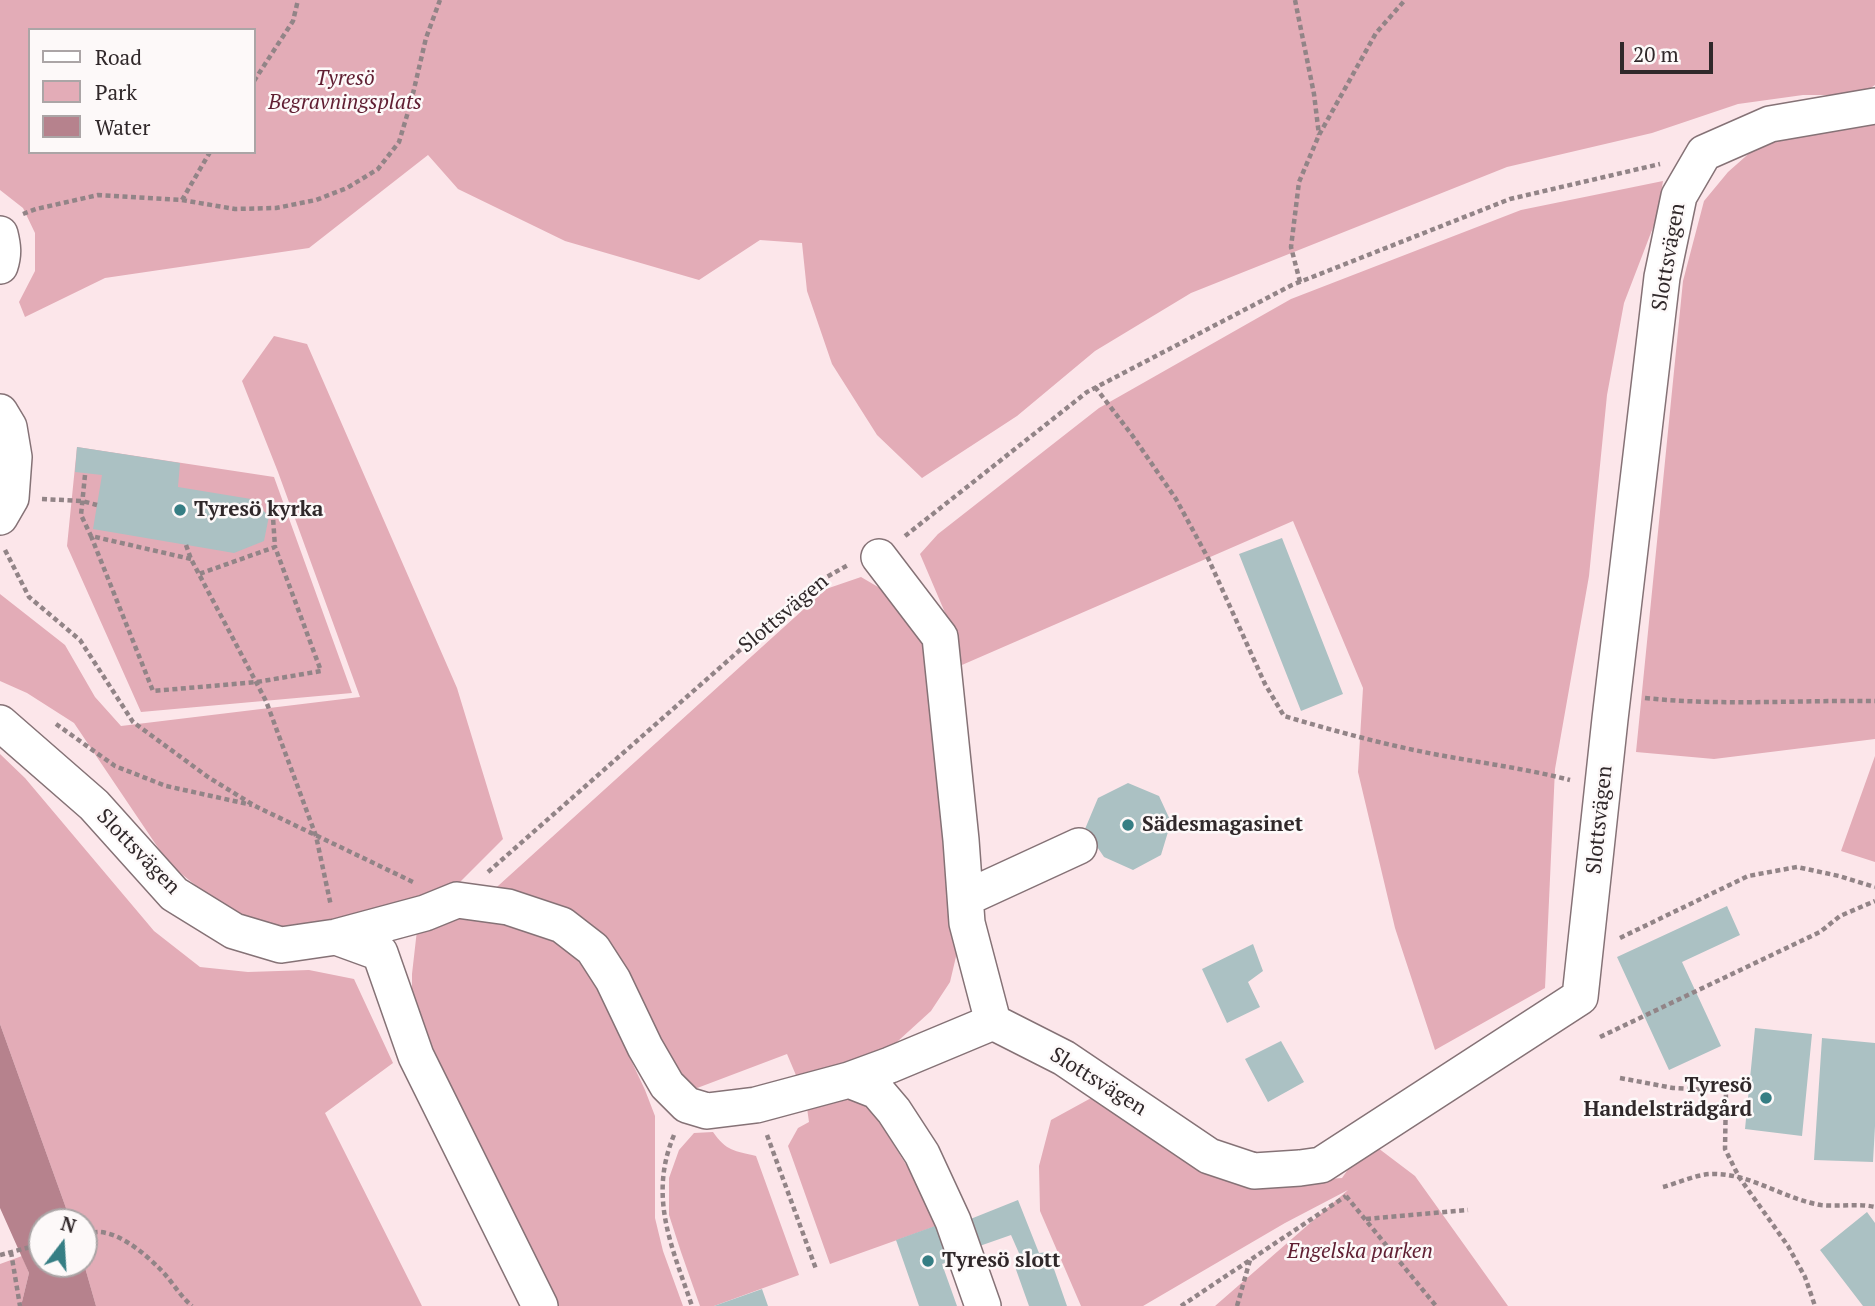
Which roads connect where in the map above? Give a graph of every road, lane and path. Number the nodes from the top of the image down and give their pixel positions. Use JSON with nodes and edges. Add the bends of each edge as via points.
{"nodes":[{"id":1,"x":298,"y":0,"type":"edge"},
{"id":2,"x":440,"y":0,"type":"edge"},
{"id":3,"x":1295,"y":0,"type":"edge"},
{"id":4,"x":1405,"y":0,"type":"edge"},
{"id":5,"x":256,"y":77,"type":"edge"},
{"id":6,"x":1875,"y":106,"type":"edge"},
{"id":7,"x":1319,"y":135,"type":"junction"},
{"id":8,"x":1704,"y":153,"type":"junction"},
{"id":9,"x":209,"y":154,"type":"edge"},
{"id":10,"x":182,"y":200,"type":"junction"},
{"id":11,"x":6,"y":226,"type":"edge"},
{"id":12,"x":0,"y":266,"type":"edge"},
{"id":13,"x":1300,"y":282,"type":"junction"},
{"id":14,"x":1095,"y":387,"type":"junction"},
{"id":15,"x":0,"y":412,"type":"edge"},
{"id":16,"x":85,"y":475,"type":"dead end"},
{"id":17,"x":71,"y":501,"type":"dead end"},
{"id":18,"x":82,"y":501,"type":"junction"},
{"id":19,"x":272,"y":503,"type":"dead end"},
{"id":20,"x":97,"y":505,"type":"dead end"},
{"id":21,"x":0,"y":517,"type":"edge"},
{"id":22,"x":91,"y":536,"type":"junction"},
{"id":23,"x":0,"y":539,"type":"edge"},
{"id":24,"x":186,"y":545,"type":"dead end"},
{"id":25,"x":275,"y":547,"type":"junction"},
{"id":26,"x":879,"y":557,"type":"junction"},
{"id":27,"x":191,"y":559,"type":"junction"},
{"id":28,"x":199,"y":574,"type":"junction"},
{"id":29,"x":257,"y":682,"type":"junction"},
{"id":30,"x":1614,"y":692,"type":"junction"},
{"id":31,"x":1875,"y":701,"type":"edge"},
{"id":32,"x":49,"y":720,"type":"dead end"},
{"id":33,"x":0,"y":723,"type":"edge"},
{"id":34,"x":1603,"y":788,"type":"junction"},
{"id":35,"x":255,"y":806,"type":"junction"},
{"id":36,"x":316,"y":836,"type":"junction"},
{"id":37,"x":1079,"y":846,"type":"dead end"},
{"id":38,"x":1875,"y":887,"type":"edge"},
{"id":39,"x":966,"y":898,"type":"junction"},
{"id":40,"x":457,"y":900,"type":"junction"},
{"id":41,"x":1875,"y":901,"type":"edge"},
{"id":42,"x":336,"y":937,"type":"junction"},
{"id":43,"x":1585,"y":956,"type":"junction"},
{"id":44,"x":993,"y":1022,"type":"junction"},
{"id":45,"x":1600,"y":1037,"type":"dead end"},
{"id":46,"x":1620,"y":1078,"type":"dead end"},
{"id":47,"x":849,"y":1080,"type":"junction"},
{"id":48,"x":687,"y":1105,"type":"junction"},
{"id":49,"x":756,"y":1105,"type":"junction"},
{"id":50,"x":1321,"y":1165,"type":"junction"},
{"id":51,"x":1739,"y":1177,"type":"junction"},
{"id":52,"x":1663,"y":1187,"type":"dead end"},
{"id":53,"x":1346,"y":1196,"type":"junction"},
{"id":54,"x":1875,"y":1207,"type":"edge"},
{"id":55,"x":1468,"y":1210,"type":"dead end"},
{"id":56,"x":1366,"y":1219,"type":"junction"},
{"id":57,"x":98,"y":1232,"type":"edge"},
{"id":58,"x":28,"y":1248,"type":"edge"},
{"id":59,"x":11,"y":1252,"type":"junction"},
{"id":60,"x":0,"y":1255,"type":"edge"},
{"id":61,"x":1250,"y":1260,"type":"junction"},
{"id":62,"x":816,"y":1269,"type":"dead end"},
{"id":63,"x":20,"y":1306,"type":"edge"},
{"id":64,"x":192,"y":1306,"type":"edge"},
{"id":65,"x":540,"y":1306,"type":"edge"},
{"id":66,"x":692,"y":1306,"type":"edge"},
{"id":67,"x":983,"y":1306,"type":"edge"},
{"id":68,"x":1181,"y":1306,"type":"edge"},
{"id":69,"x":1237,"y":1306,"type":"edge"},
{"id":70,"x":1436,"y":1306,"type":"edge"},
{"id":71,"x":1815,"y":1306,"type":"edge"}],
"edges":[{"from":1,"to":5,"type":"path","via":[[293,21]]},
{"from":2,"to":10,"type":"path","via":[[399,142],[378,169],[316,200],[276,208],[235,209]]},
{"from":3,"to":7,"type":"path"},
{"from":4,"to":7,"type":"path","via":[[1376,33]]},
{"from":6,"to":8,"type":"street","via":[[1770,124]]},
{"from":7,"to":13,"type":"path","via":[[1299,182],[1291,247]]},
{"from":8,"to":13,"type":"path","via":[[1510,199]]},
{"from":8,"to":30,"type":"street","name":"Slottsvägen","via":[[1679,196],[1662,277]]},
{"from":9,"to":10,"type":"path"},
{"from":10,"to":11,"type":"path","via":[[98,195],[36,209]]},
{"from":11,"to":12,"type":"street"},
{"from":13,"to":14,"type":"path"},
{"from":14,"to":26,"type":"path"},
{"from":14,"to":34,"type":"path","via":[[1176,499],[1284,716],[1347,735]]},
{"from":15,"to":21,"type":"street","via":[[9,427],[14,457],[11,498]]},
{"from":16,"to":18,"type":"path"},
{"from":17,"to":18,"type":"path"},
{"from":18,"to":20,"type":"path"},
{"from":18,"to":22,"type":"path","via":[[81,515]]},
{"from":19,"to":25,"type":"path"},
{"from":22,"to":27,"type":"path"},
{"from":22,"to":29,"type":"path","via":[[153,691]]},
{"from":23,"to":35,"type":"path","via":[[29,597],[80,640],[133,722]]},
{"from":24,"to":27,"type":"path"},
{"from":25,"to":28,"type":"path"},
{"from":25,"to":29,"type":"path","via":[[321,671]]},
{"from":26,"to":39,"type":"street","via":[[940,637]]},
{"from":26,"to":40,"type":"path","name":"Slottsvägen","via":[[852,562],[816,583]]},
{"from":27,"to":28,"type":"path"},
{"from":28,"to":29,"type":"path"},
{"from":29,"to":36,"type":"path"},
{"from":30,"to":31,"type":"path","via":[[1665,700]]},
{"from":30,"to":34,"type":"street","name":"Slottsvägen"},
{"from":32,"to":35,"type":"path","via":[[115,766],[166,786]]},
{"from":33,"to":42,"type":"street","name":"Slottsvägen","via":[[94,806],[174,894],[234,931],[281,945]]},
{"from":34,"to":43,"type":"street","name":"Slottsvägen"},
{"from":35,"to":36,"type":"path"},
{"from":36,"to":40,"type":"path"},
{"from":36,"to":42,"type":"path"},
{"from":37,"to":39,"type":"street"},
{"from":38,"to":43,"type":"path","via":[[1797,867],[1748,876]]},
{"from":39,"to":44,"type":"street","via":[[967,923]]},
{"from":40,"to":42,"type":"street","name":"Slottsvägen"},
{"from":40,"to":48,"type":"street","name":"Slottsvägen","via":[[508,906],[562,925],[593,949],[667,1085]]},
{"from":41,"to":45,"type":"path"},
{"from":42,"to":65,"type":"street","via":[[380,953],[416,1056]]},
{"from":43,"to":50,"type":"street","name":"Slottsvägen","via":[[1580,997]]},
{"from":44,"to":47,"type":"street"},
{"from":44,"to":50,"type":"street","name":"Slottsvägen","via":[[1064,1058],[1209,1156],[1254,1171]]},
{"from":46,"to":51,"type":"path","via":[[1726,1091],[1726,1149]]},
{"from":47,"to":49,"type":"street"},
{"from":47,"to":67,"type":"street","via":[[877,1091],[922,1154],[953,1221]]},
{"from":48,"to":49,"type":"street","via":[[707,1111]]},
{"from":48,"to":66,"type":"path","via":[[667,1152],[661,1191],[665,1224]]},
{"from":49,"to":62,"type":"path"},
{"from":50,"to":53,"type":"path"},
{"from":51,"to":52,"type":"path","via":[[1710,1174]]},
{"from":51,"to":54,"type":"path","via":[[1821,1205]]},
{"from":51,"to":71,"type":"path","via":[[1788,1246]]},
{"from":53,"to":56,"type":"path"},
{"from":53,"to":61,"type":"path"},
{"from":55,"to":56,"type":"path"},
{"from":56,"to":70,"type":"path"},
{"from":57,"to":64,"type":"path","via":[[130,1245],[161,1270]]},
{"from":58,"to":59,"type":"path"},
{"from":59,"to":60,"type":"path"},
{"from":59,"to":63,"type":"path"},
{"from":61,"to":68,"type":"path"},
{"from":61,"to":69,"type":"path"}]}
